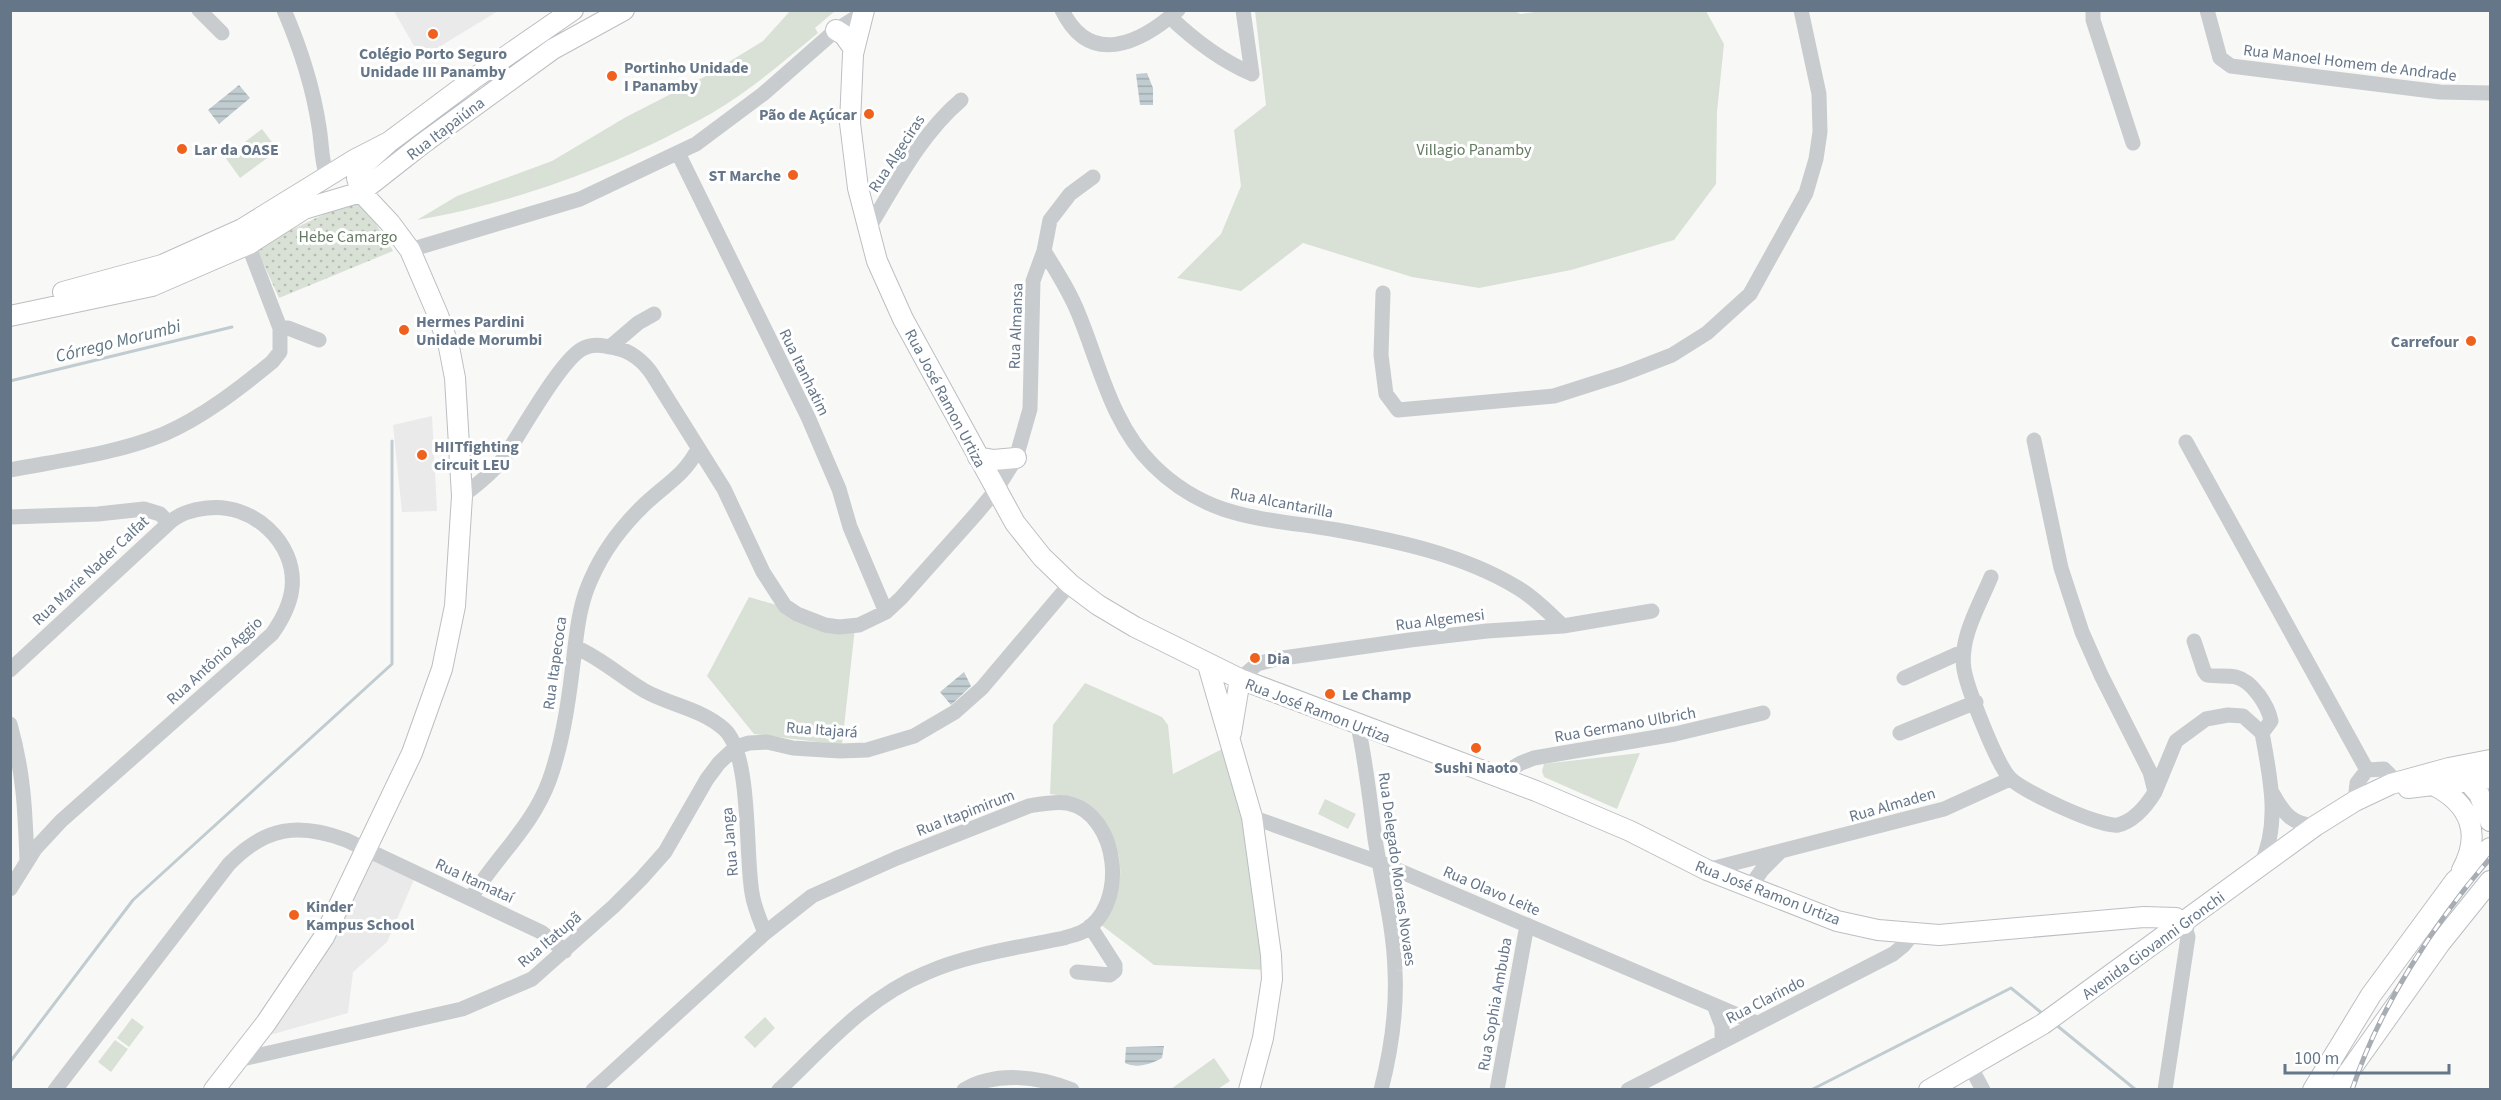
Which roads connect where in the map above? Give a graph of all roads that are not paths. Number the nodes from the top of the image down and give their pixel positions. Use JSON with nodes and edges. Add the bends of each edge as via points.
{"nodes":[{"id":1,"x":199,"y":10,"type":"edge"},
{"id":2,"x":284,"y":10,"type":"edge"},
{"id":3,"x":573,"y":10,"type":"edge"},
{"id":4,"x":624,"y":10,"type":"edge"},
{"id":5,"x":1062,"y":10,"type":"edge"},
{"id":6,"x":1243,"y":10,"type":"edge"},
{"id":7,"x":1801,"y":10,"type":"edge"},
{"id":8,"x":2092,"y":10,"type":"edge"},
{"id":9,"x":2207,"y":10,"type":"edge"},
{"id":10,"x":863,"y":12,"type":"edge"},
{"id":11,"x":1174,"y":14,"type":"edge"},
{"id":12,"x":836,"y":30,"type":"junction"},
{"id":13,"x":222,"y":33,"type":"dead end"},
{"id":14,"x":854,"y":49,"type":"junction"},
{"id":15,"x":496,"y":63,"type":"junction"},
{"id":16,"x":493,"y":91,"type":"junction"},
{"id":17,"x":2490,"y":93,"type":"edge"},
{"id":18,"x":961,"y":100,"type":"dead end"},
{"id":19,"x":389,"y":142,"type":"junction"},
{"id":20,"x":2133,"y":143,"type":"dead end"},
{"id":21,"x":678,"y":153,"type":"junction"},
{"id":22,"x":333,"y":174,"type":"junction"},
{"id":23,"x":1092,"y":177,"type":"dead end"},
{"id":24,"x":381,"y":178,"type":"junction"},
{"id":25,"x":361,"y":192,"type":"junction"},
{"id":26,"x":390,"y":223,"type":"junction"},
{"id":27,"x":867,"y":231,"type":"junction"},
{"id":28,"x":245,"y":236,"type":"junction"},
{"id":29,"x":410,"y":250,"type":"junction"},
{"id":30,"x":1044,"y":251,"type":"junction"},
{"id":31,"x":1383,"y":293,"type":"dead end"},
{"id":32,"x":10,"y":303,"type":"edge"},
{"id":33,"x":654,"y":314,"type":"dead end"},
{"id":34,"x":10,"y":316,"type":"edge"},
{"id":35,"x":280,"y":328,"type":"junction"},
{"id":36,"x":319,"y":340,"type":"dead end"},
{"id":37,"x":610,"y":347,"type":"junction"},
{"id":38,"x":2034,"y":440,"type":"dead end"},
{"id":39,"x":2186,"y":442,"type":"dead end"},
{"id":40,"x":698,"y":449,"type":"junction"},
{"id":41,"x":978,"y":457,"type":"junction"},
{"id":42,"x":1016,"y":458,"type":"junction"},
{"id":43,"x":10,"y":470,"type":"edge"},
{"id":44,"x":996,"y":489,"type":"junction"},
{"id":45,"x":462,"y":496,"type":"junction"},
{"id":46,"x":10,"y":517,"type":"edge"},
{"id":47,"x":169,"y":523,"type":"junction"},
{"id":48,"x":1991,"y":577,"type":"dead end"},
{"id":49,"x":1070,"y":584,"type":"junction"},
{"id":50,"x":1652,"y":611,"type":"dead end"},
{"id":51,"x":886,"y":612,"type":"junction"},
{"id":52,"x":1563,"y":626,"type":"junction"},
{"id":53,"x":2194,"y":641,"type":"dead end"},
{"id":54,"x":575,"y":647,"type":"junction"},
{"id":55,"x":1964,"y":651,"type":"junction"},
{"id":56,"x":1208,"y":665,"type":"junction"},
{"id":57,"x":10,"y":670,"type":"edge"},
{"id":58,"x":1904,"y":678,"type":"dead end"},
{"id":59,"x":1239,"y":679,"type":"junction"},
{"id":60,"x":1976,"y":702,"type":"junction"},
{"id":61,"x":1763,"y":713,"type":"dead end"},
{"id":62,"x":10,"y":724,"type":"edge"},
{"id":63,"x":1358,"y":726,"type":"junction"},
{"id":64,"x":1900,"y":733,"type":"dead end"},
{"id":65,"x":2262,"y":733,"type":"junction"},
{"id":66,"x":1231,"y":737,"type":"junction"},
{"id":67,"x":736,"y":747,"type":"junction"},
{"id":68,"x":2490,"y":760,"type":"edge"},
{"id":69,"x":2449,"y":768,"type":"junction"},
{"id":70,"x":2367,"y":770,"type":"junction"},
{"id":71,"x":1497,"y":777,"type":"junction"},
{"id":72,"x":2490,"y":778,"type":"edge"},
{"id":73,"x":2010,"y":779,"type":"junction"},
{"id":74,"x":2397,"y":782,"type":"junction"},
{"id":75,"x":2468,"y":782,"type":"junction"},
{"id":76,"x":2435,"y":786,"type":"junction"},
{"id":77,"x":2155,"y":792,"type":"junction"},
{"id":78,"x":2273,"y":794,"type":"junction"},
{"id":79,"x":2364,"y":797,"type":"junction"},
{"id":80,"x":1252,"y":817,"type":"junction"},
{"id":81,"x":2490,"y":821,"type":"edge"},
{"id":82,"x":2315,"y":826,"type":"junction"},
{"id":83,"x":364,"y":848,"type":"junction"},
{"id":84,"x":2490,"y":850,"type":"edge"},
{"id":85,"x":1779,"y":853,"type":"junction"},
{"id":86,"x":27,"y":861,"type":"junction"},
{"id":87,"x":1381,"y":863,"type":"junction"},
{"id":88,"x":2260,"y":866,"type":"junction"},
{"id":89,"x":1707,"y":870,"type":"junction"},
{"id":90,"x":2490,"y":881,"type":"edge"},
{"id":91,"x":2455,"y":882,"type":"junction"},
{"id":92,"x":1749,"y":888,"type":"junction"},
{"id":93,"x":10,"y":889,"type":"edge"},
{"id":94,"x":2477,"y":897,"type":"junction"},
{"id":95,"x":471,"y":898,"type":"junction"},
{"id":96,"x":2184,"y":924,"type":"junction"},
{"id":97,"x":1527,"y":925,"type":"junction"},
{"id":98,"x":1090,"y":926,"type":"junction"},
{"id":99,"x":765,"y":933,"type":"junction"},
{"id":100,"x":1913,"y":934,"type":"junction"},
{"id":101,"x":565,"y":951,"type":"junction"},
{"id":102,"x":1077,"y":972,"type":"dead end"},
{"id":103,"x":1714,"y":1005,"type":"junction"},
{"id":104,"x":1755,"y":1023,"type":"junction"},
{"id":105,"x":1722,"y":1040,"type":"junction"},
{"id":106,"x":238,"y":1060,"type":"junction"},
{"id":107,"x":1975,"y":1064,"type":"junction"},
{"id":108,"x":55,"y":1089,"type":"edge"},
{"id":109,"x":214,"y":1089,"type":"edge"},
{"id":110,"x":592,"y":1089,"type":"edge"},
{"id":111,"x":779,"y":1089,"type":"edge"},
{"id":112,"x":964,"y":1089,"type":"edge"},
{"id":113,"x":1072,"y":1089,"type":"edge"},
{"id":114,"x":1249,"y":1089,"type":"edge"},
{"id":115,"x":1381,"y":1089,"type":"edge"},
{"id":116,"x":1497,"y":1089,"type":"edge"},
{"id":117,"x":1628,"y":1089,"type":"edge"},
{"id":118,"x":1932,"y":1089,"type":"edge"},
{"id":119,"x":1983,"y":1089,"type":"edge"},
{"id":120,"x":2165,"y":1089,"type":"edge"},
{"id":121,"x":2313,"y":1089,"type":"edge"},
{"id":122,"x":2336,"y":1089,"type":"edge"}],
"edges":[{"from":1,"to":13,"type":"street"},
{"from":2,"to":22,"type":"street","via":[[308,76],[322,163]]},
{"from":3,"to":15,"type":"main road","name":"Rua Itapaiúna"},
{"from":4,"to":16,"type":"main road","name":"Rua Itapaiúna","via":[[553,49]]},
{"from":5,"to":11,"type":"street","via":[[1079,34],[1106,46],[1140,39]]},
{"from":6,"to":11,"type":"street","via":[[1252,74],[1193,39]]},
{"from":7,"to":31,"type":"street","via":[[1819,94],[1816,159],[1806,193],[1750,294],[1707,333],[1672,355],[1554,396],[1398,410],[1386,394],[1381,355]]},
{"from":8,"to":20,"type":"street"},
{"from":9,"to":17,"type":"street","name":"Rua Manoel Homem de Andrade","via":[[2220,58],[2231,66],[2440,92]]},
{"from":10,"to":12,"type":"street"},
{"from":10,"to":14,"type":"main road","name":"Rua José Ramon Urtiza"},
{"from":12,"to":14,"type":"main road"},
{"from":12,"to":21,"type":"street","via":[[744,110]]},
{"from":14,"to":27,"type":"main road","name":"Rua José Ramon Urtiza","via":[[850,123]]},
{"from":15,"to":16,"type":"main road","via":[[489,74]]},
{"from":15,"to":19,"type":"main road","name":"Rua Itapaiúna"},
{"from":16,"to":24,"type":"main road","name":"Rua Itapaiúna"},
{"from":18,"to":27,"type":"street","name":"Rua Algeciras","via":[[921,142]]},
{"from":19,"to":22,"type":"main road","name":"Rua Itapaiúna"},
{"from":19,"to":25,"type":"main road","via":[[359,169]]},
{"from":21,"to":29,"type":"street","via":[[580,199]]},
{"from":21,"to":51,"type":"street","name":"Rua Itanhatim","via":[[808,417]]},
{"from":22,"to":28,"type":"main road","name":"Rua Itapaiúna"},
{"from":23,"to":30,"type":"street","name":"Rua Almansa","via":[[1070,194],[1050,220]]},
{"from":24,"to":25,"type":"main road","name":"Rua Itapaiúna"},
{"from":24,"to":26,"type":"main road","via":[[378,192]]},
{"from":25,"to":26,"type":"main road"},
{"from":25,"to":28,"type":"main road","name":"Rua Itapaiúna","via":[[304,209]]},
{"from":26,"to":29,"type":"main road"},
{"from":27,"to":41,"type":"main road","name":"Rua José Ramon Urtiza","via":[[890,291]]},
{"from":28,"to":32,"type":"main road","via":[[162,265]]},
{"from":28,"to":34,"type":"main road","via":[[152,286]]},
{"from":28,"to":35,"type":"street"},
{"from":29,"to":45,"type":"main road","via":[[448,347],[456,390]]},
{"from":30,"to":42,"type":"street","name":"Rua Almansa","via":[[1033,281],[1030,409]]},
{"from":30,"to":52,"type":"street","name":"Rua Alcantarilla","via":[[1078,313],[1127,433],[1171,482],[1194,498],[1234,514],[1399,543],[1474,567],[1518,588]]},
{"from":33,"to":37,"type":"street"},
{"from":35,"to":36,"type":"street"},
{"from":35,"to":43,"type":"street","via":[[280,352],[272,362],[189,421],[115,450]]},
{"from":37,"to":40,"type":"street","name":"Rua Almansa","via":[[628,353],[648,368]]},
{"from":37,"to":45,"type":"street","via":[[592,345],[576,352],[502,459],[484,480]]},
{"from":38,"to":77,"type":"street","via":[[2061,568],[2082,632],[2150,772]]},
{"from":39,"to":70,"type":"street"},
{"from":40,"to":51,"type":"street","name":"Rua Almansa","via":[[724,489],[768,582],[785,606],[814,621],[839,627],[859,626]]},
{"from":40,"to":54,"type":"street","name":"Rua Itapecoca","via":[[689,466],[645,504],[602,557],[579,613]]},
{"from":41,"to":42,"type":"main road"},
{"from":41,"to":44,"type":"main road","name":"Rua José Ramon Urtiza"},
{"from":42,"to":44,"type":"street","name":"Rua Almansa"},
{"from":44,"to":49,"type":"main road","name":"Rua José Ramon Urtiza","via":[[1018,528]]},
{"from":44,"to":51,"type":"street","name":"Rua Almansa"},
{"from":45,"to":83,"type":"main road","via":[[459,576],[442,669],[412,753]]},
{"from":46,"to":47,"type":"street","via":[[144,509],[160,514]]},
{"from":47,"to":57,"type":"street","name":"Rua Marie Nader Calfat"},
{"from":47,"to":86,"type":"street","name":"Rua Antônio Aggio","via":[[192,510],[220,506],[256,518],[273,533],[288,559],[292,586],[289,605],[272,634],[61,821]]},
{"from":48,"to":55,"type":"street"},
{"from":49,"to":56,"type":"main road","name":"Rua José Ramon Urtiza","via":[[1135,627]]},
{"from":49,"to":67,"type":"street","name":"Rua Itajará","via":[[982,688],[954,712],[914,736],[867,750],[793,748],[767,742]]},
{"from":50,"to":52,"type":"street","name":"Rua Algemesi"},
{"from":52,"to":59,"type":"street","name":"Rua Algemesi","via":[[1487,631],[1276,659],[1257,664]]},
{"from":53,"to":65,"type":"street","via":[[2207,675],[2237,677],[2258,694],[2271,721]]},
{"from":54,"to":67,"type":"street","via":[[644,691],[711,720],[724,729]]},
{"from":54,"to":95,"type":"street","name":"Rua Itapecoca","via":[[558,752],[541,802]]},
{"from":55,"to":58,"type":"street"},
{"from":55,"to":60,"type":"street","via":[[1964,669]]},
{"from":56,"to":59,"type":"main road","name":"Rua José Ramon Urtiza"},
{"from":56,"to":66,"type":"main road"},
{"from":59,"to":63,"type":"main road","name":"Rua José Ramon Urtiza"},
{"from":59,"to":66,"type":"main road"},
{"from":60,"to":64,"type":"street"},
{"from":60,"to":73,"type":"street","via":[[1997,759]]},
{"from":61,"to":71,"type":"street","name":"Rua Germano Ulbrich","via":[[1685,732],[1534,758]]},
{"from":62,"to":86,"type":"street","via":[[25,791]]},
{"from":63,"to":71,"type":"main road","name":"Rua José Ramon Urtiza"},
{"from":63,"to":87,"type":"street","name":"Rua Delegado Moraes Novaes"},
{"from":65,"to":77,"type":"street","via":[[2243,716],[2206,719],[2176,741]]},
{"from":65,"to":78,"type":"street"},
{"from":66,"to":80,"type":"main road"},
{"from":67,"to":99,"type":"street","name":"Rua Janga","via":[[743,768],[752,892]]},
{"from":67,"to":101,"type":"street","name":"Rua Itatupã","via":[[707,779],[665,852]]},
{"from":68,"to":69,"type":"main road","name":"Avenida Giovanni Gronchi"},
{"from":69,"to":74,"type":"main road","name":"Avenida Giovanni Gronchi"},
{"from":69,"to":75,"type":"main road"},
{"from":70,"to":74,"type":"street","via":[[2384,769]]},
{"from":70,"to":79,"type":"street","via":[[2357,783]]},
{"from":71,"to":89,"type":"main road","name":"Rua José Ramon Urtiza","via":[[1630,831]]},
{"from":72,"to":75,"type":"main road","name":"Avenida Giovanni Gronchi"},
{"from":73,"to":77,"type":"street","via":[[2096,822],[2118,825],[2141,811]]},
{"from":73,"to":85,"type":"street","name":"Rua Almaden","via":[[1944,808]]},
{"from":74,"to":79,"type":"main road","name":"Avenida Giovanni Gronchi"},
{"from":75,"to":76,"type":"main road","name":"Avenida Giovanni Gronchi"},
{"from":75,"to":81,"type":"main road","via":[[2479,795]]},
{"from":76,"to":79,"type":"main road","name":"Avenida Giovanni Gronchi"},
{"from":76,"to":91,"type":"main road","via":[[2456,799],[2471,824],[2469,858]]},
{"from":78,"to":82,"type":"street","via":[[2291,821]]},
{"from":78,"to":88,"type":"street","via":[[2269,847]]},
{"from":79,"to":82,"type":"main road","name":"Avenida Giovanni Gronchi"},
{"from":80,"to":87,"type":"street","name":"Rua Olavo Leite"},
{"from":80,"to":114,"type":"main road","via":[[1272,979],[1263,1038]]},
{"from":82,"to":88,"type":"main road","name":"Avenida Giovanni Gronchi"},
{"from":83,"to":95,"type":"street","name":"Rua Itamataí"},
{"from":83,"to":106,"type":"main road","via":[[324,937]]},
{"from":83,"to":108,"type":"street","via":[[304,829],[274,833],[244,849]]},
{"from":84,"to":91,"type":"main road"},
{"from":84,"to":94,"type":"main road"},
{"from":85,"to":89,"type":"street","name":"Rua Almaden"},
{"from":85,"to":92,"type":"street"},
{"from":86,"to":93,"type":"street","name":"Rua Antônio Aggio"},
{"from":87,"to":97,"type":"street","name":"Rua Olavo Leite"},
{"from":87,"to":115,"type":"street","name":"Rua Delegado Moraes Novaes","via":[[1394,952],[1395,991],[1390,1050]]},
{"from":88,"to":96,"type":"main road","name":"Avenida Giovanni Gronchi"},
{"from":89,"to":92,"type":"main road","name":"Rua José Ramon Urtiza"},
{"from":90,"to":94,"type":"main road"},
{"from":91,"to":121,"type":"main road","via":[[2371,994]]},
{"from":92,"to":100,"type":"main road","name":"Rua José Ramon Urtiza","via":[[1837,921]]},
{"from":94,"to":122,"type":"main road"},
{"from":95,"to":101,"type":"street","name":"Rua Itamataí","via":[[542,932]]},
{"from":96,"to":100,"type":"main road","name":"Rua José Ramon Urtiza","via":[[2176,918],[2144,917],[1970,933]]},
{"from":96,"to":107,"type":"main road","name":"Avenida Giovanni Gronchi","via":[[2043,1024]]},
{"from":96,"to":120,"type":"street","via":[[2188,937]]},
{"from":97,"to":103,"type":"street","name":"Rua Olavo Leite"},
{"from":97,"to":116,"type":"street","name":"Rua Sophia Ambuba"},
{"from":98,"to":99,"type":"street","name":"Rua Itapimirum","via":[[1112,887],[1108,845],[1101,829],[1081,809],[1066,803],[1046,803],[1014,810],[833,886],[812,896]]},
{"from":98,"to":102,"type":"street","via":[[1115,971],[1110,975]]},
{"from":98,"to":111,"type":"street","via":[[1064,938],[923,973],[856,1016]]},
{"from":99,"to":110,"type":"street","name":"Rua Itapimirum"},
{"from":100,"to":104,"type":"street","name":"Rua Clarindo","via":[[1893,954]]},
{"from":101,"to":106,"type":"street","name":"Rua Itatupã","via":[[532,979],[462,1009]]},
{"from":103,"to":104,"type":"street","name":"Rua Olavo Leite"},
{"from":103,"to":105,"type":"street","via":[[1722,1026]]},
{"from":104,"to":105,"type":"street","name":"Rua Clarindo"},
{"from":105,"to":117,"type":"street","name":"Rua Clarindo"},
{"from":106,"to":109,"type":"main road"},
{"from":107,"to":118,"type":"main road","name":"Avenida Giovanni Gronchi"},
{"from":107,"to":119,"type":"street"},
{"from":112,"to":113,"type":"street","via":[[976,1082],[1024,1078]]}]}
